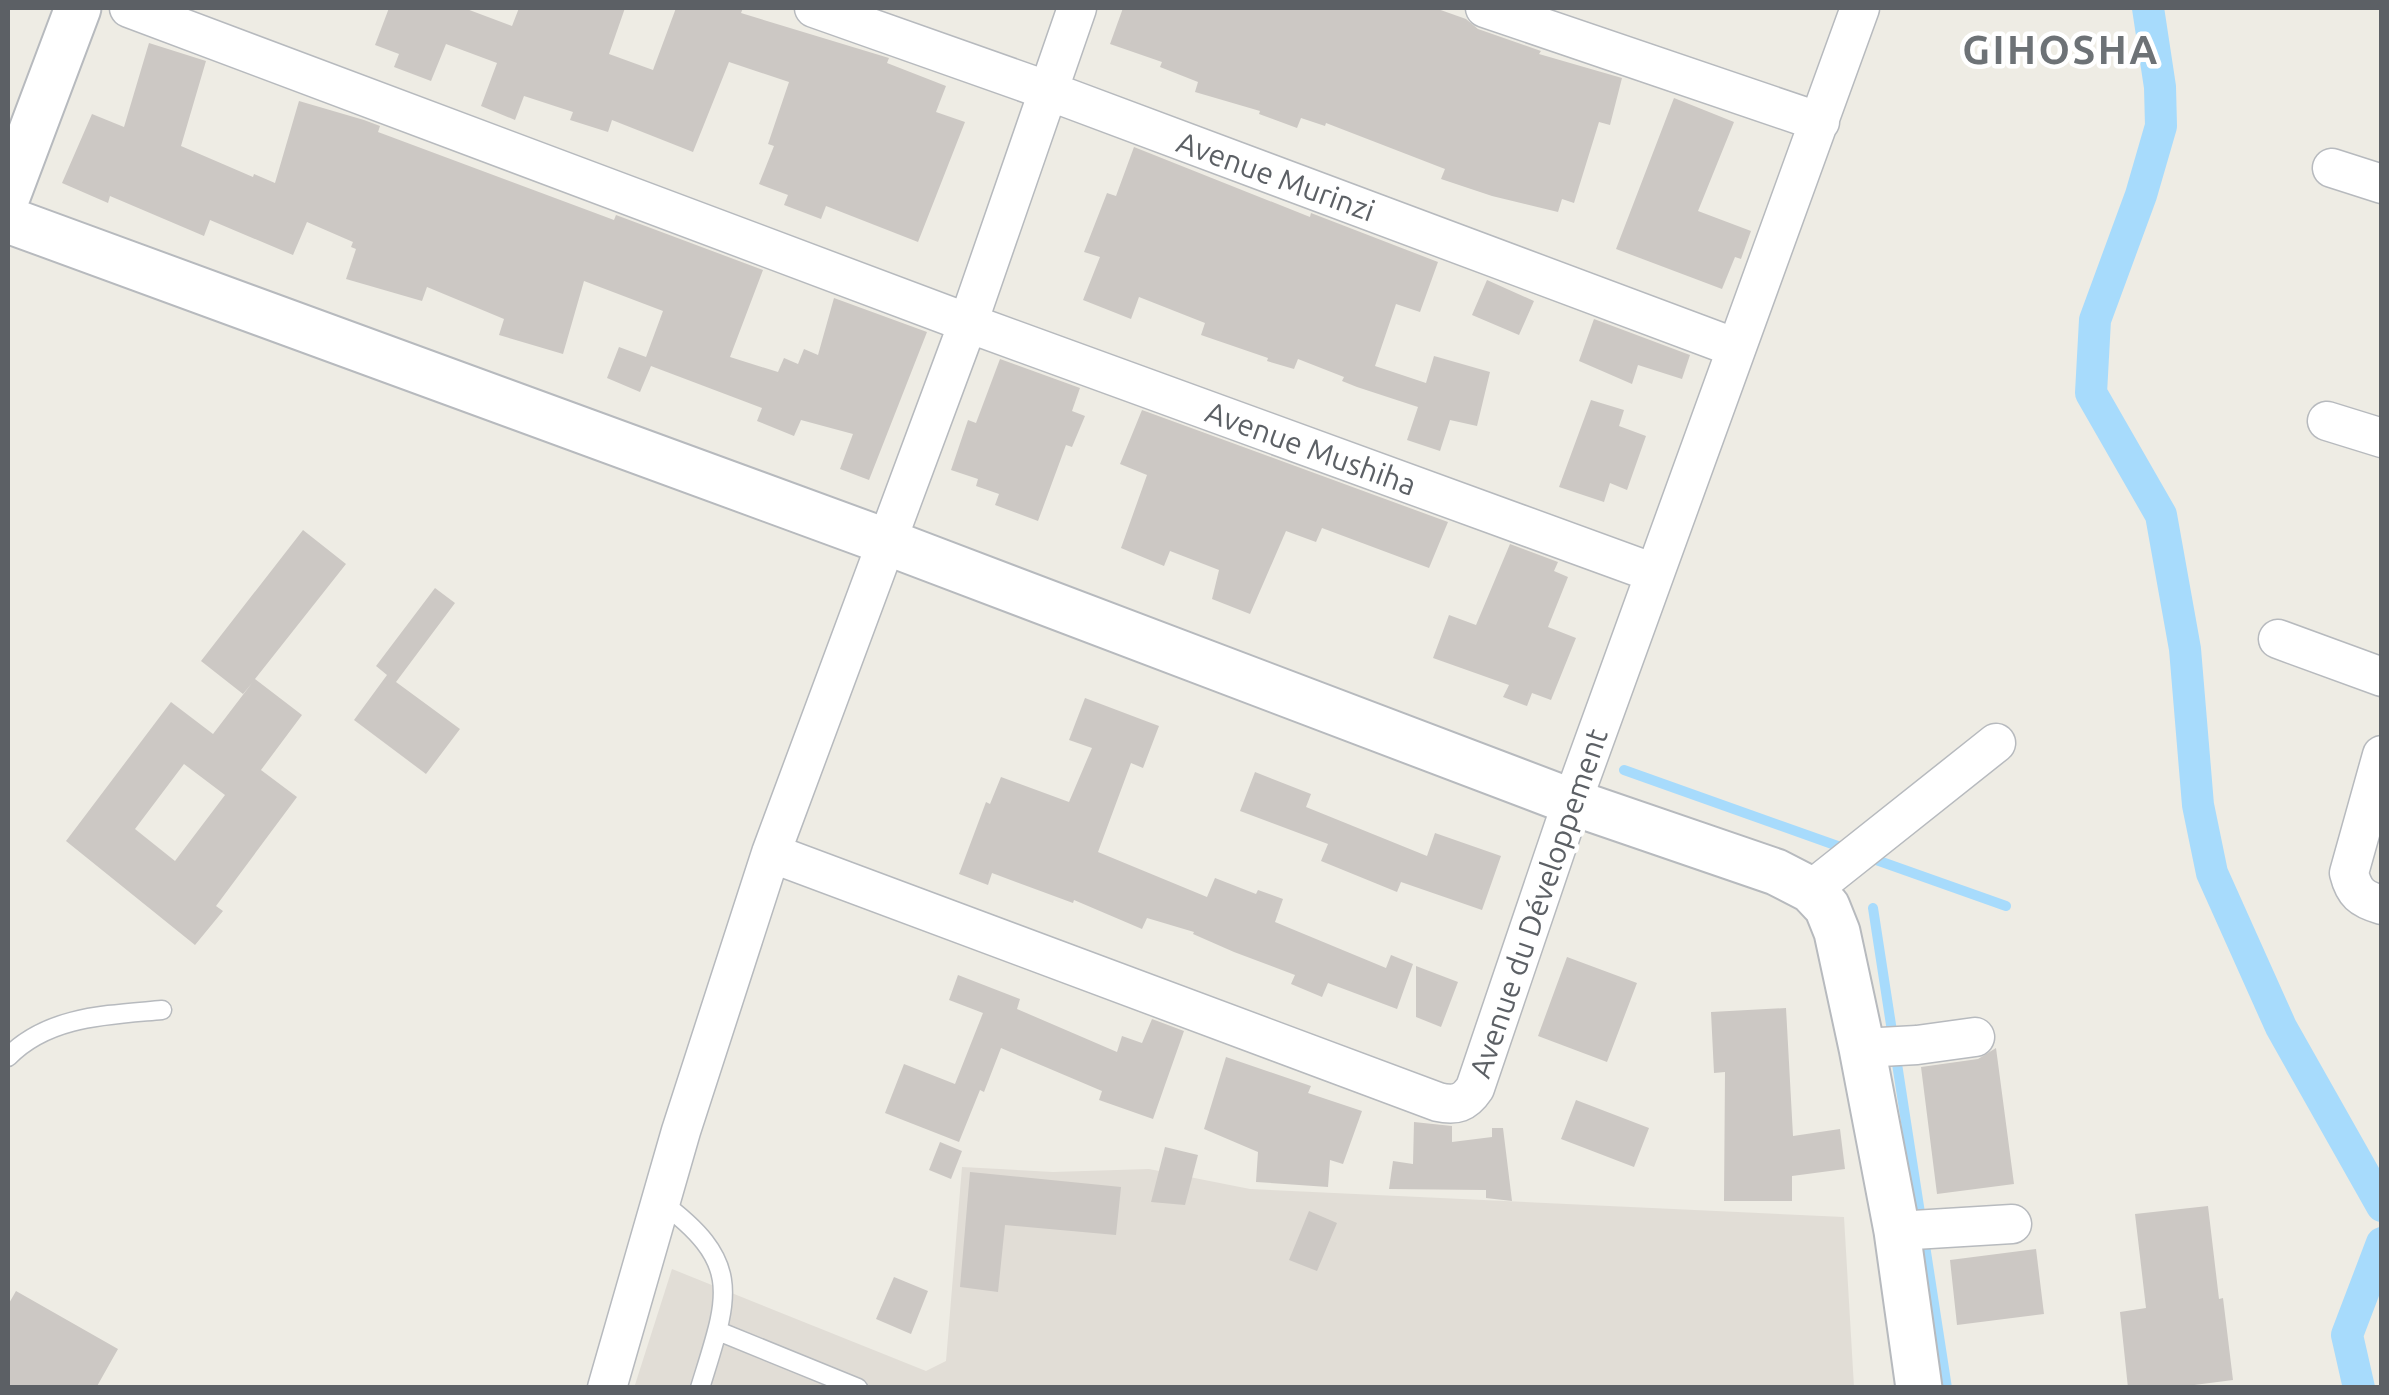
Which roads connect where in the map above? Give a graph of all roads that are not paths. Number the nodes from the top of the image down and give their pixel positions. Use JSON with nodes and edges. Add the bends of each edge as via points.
{"nodes":[{"id":1,"x":78,"y":8,"type":"edge"},
{"id":2,"x":129,"y":8,"type":"edge"},
{"id":3,"x":814,"y":8,"type":"edge"},
{"id":4,"x":1077,"y":8,"type":"edge"},
{"id":5,"x":1485,"y":8,"type":"edge"},
{"id":6,"x":1860,"y":8,"type":"edge"},
{"id":7,"x":1046,"y":90,"type":"junction"},
{"id":8,"x":1820,"y":122,"type":"junction"},
{"id":9,"x":2332,"y":168,"type":"dead end"},
{"id":10,"x":2382,"y":184,"type":"edge"},
{"id":11,"x":8,"y":194,"type":"edge"},
{"id":12,"x":8,"y":220,"type":"edge"},
{"id":13,"x":968,"y":323,"type":"junction"},
{"id":14,"x":1736,"y":348,"type":"junction"},
{"id":15,"x":2327,"y":421,"type":"dead end"},
{"id":16,"x":2382,"y":438,"type":"edge"},
{"id":17,"x":887,"y":542,"type":"junction"},
{"id":18,"x":1654,"y":573,"type":"junction"},
{"id":19,"x":2278,"y":639,"type":"dead end"},
{"id":20,"x":2382,"y":677,"type":"edge"},
{"id":21,"x":1996,"y":743,"type":"dead end"},
{"id":22,"x":2382,"y":755,"type":"edge"},
{"id":23,"x":1572,"y":802,"type":"junction"},
{"id":24,"x":771,"y":853,"type":"junction"},
{"id":25,"x":1812,"y":890,"type":"junction"},
{"id":26,"x":2382,"y":906,"type":"edge"},
{"id":27,"x":162,"y":1010,"type":"dead end"},
{"id":28,"x":1974,"y":1037,"type":"dead end"},
{"id":29,"x":1862,"y":1048,"type":"junction"},
{"id":30,"x":8,"y":1057,"type":"edge"},
{"id":31,"x":661,"y":1202,"type":"junction"},
{"id":32,"x":2012,"y":1224,"type":"dead end"},
{"id":33,"x":1897,"y":1232,"type":"junction"},
{"id":34,"x":718,"y":1330,"type":"junction"},
{"id":35,"x":850,"y":1386,"type":"edge"},
{"id":36,"x":607,"y":1388,"type":"edge"},
{"id":37,"x":700,"y":1388,"type":"edge"},
{"id":38,"x":1919,"y":1388,"type":"edge"}],
"edges":[{"from":1,"to":11,"type":"street"},
{"from":2,"to":13,"type":"street","name":"Avenue Mushiha"},
{"from":3,"to":7,"type":"street","name":"Avenue Murinzi"},
{"from":4,"to":7,"type":"street"},
{"from":5,"to":8,"type":"street"},
{"from":6,"to":8,"type":"street","name":"Avenue du Développement"},
{"from":7,"to":13,"type":"street"},
{"from":7,"to":14,"type":"street","name":"Avenue Murinzi"},
{"from":8,"to":14,"type":"street","name":"Avenue du Développement"},
{"from":9,"to":10,"type":"street"},
{"from":12,"to":17,"type":"street"},
{"from":13,"to":17,"type":"street"},
{"from":13,"to":18,"type":"street","name":"Avenue Mushiha"},
{"from":14,"to":18,"type":"street","name":"Avenue du Développement"},
{"from":15,"to":16,"type":"street"},
{"from":17,"to":23,"type":"street"},
{"from":17,"to":24,"type":"street"},
{"from":18,"to":23,"type":"street","name":"Avenue du Développement"},
{"from":19,"to":20,"type":"street"},
{"from":21,"to":25,"type":"street"},
{"from":22,"to":26,"type":"street","via":[[2349,872],[2353,890]]},
{"from":23,"to":24,"type":"street","name":"Avenue du Développement","via":[[1476,1088],[1452,1105]]},
{"from":23,"to":25,"type":"street"},
{"from":24,"to":31,"type":"street"},
{"from":25,"to":29,"type":"street","via":[[1836,932]]},
{"from":27,"to":30,"type":"lane","via":[[80,1018],[26,1038]]},
{"from":28,"to":29,"type":"street"},
{"from":29,"to":33,"type":"street"},
{"from":31,"to":34,"type":"lane","via":[[696,1228],[716,1256],[724,1290]]},
{"from":31,"to":36,"type":"street"},
{"from":32,"to":33,"type":"street"},
{"from":33,"to":38,"type":"street"},
{"from":34,"to":35,"type":"lane"},
{"from":34,"to":37,"type":"lane"}]}
